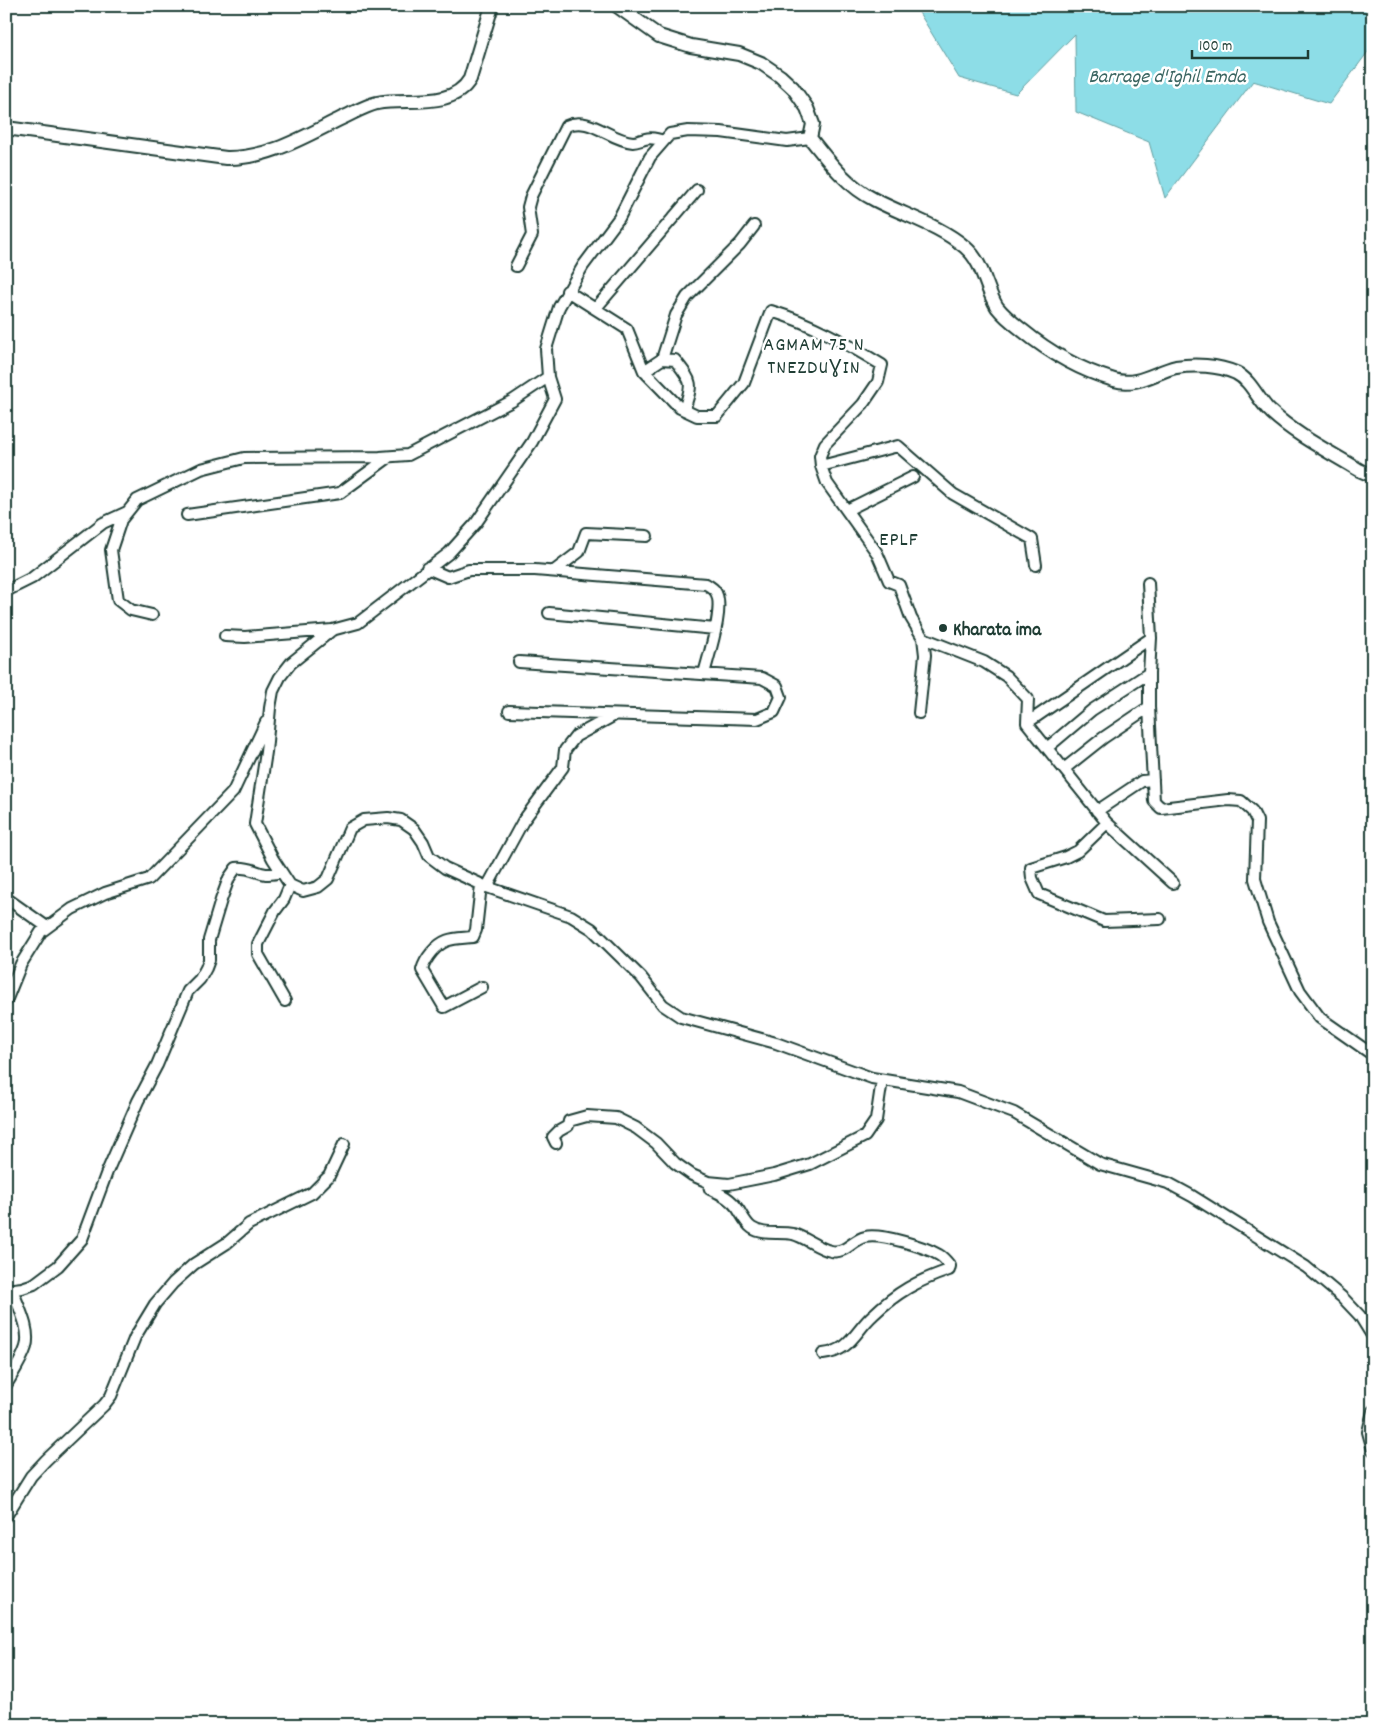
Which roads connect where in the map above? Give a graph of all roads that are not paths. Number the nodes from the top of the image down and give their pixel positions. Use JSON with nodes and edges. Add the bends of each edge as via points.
{"nodes":[{"id":1,"x":492,"y":6,"type":"edge"},
{"id":2,"x":617,"y":6,"type":"edge"},
{"id":3,"x":6,"y":128,"type":"edge"},
{"id":4,"x":810,"y":138,"type":"junction"},
{"id":5,"x":664,"y":141,"type":"junction"},
{"id":6,"x":697,"y":190,"type":"dead end"},
{"id":7,"x":754,"y":226,"type":"dead end"},
{"id":8,"x":516,"y":266,"type":"dead end"},
{"id":9,"x":567,"y":291,"type":"junction"},
{"id":10,"x":596,"y":308,"type":"junction"},
{"id":11,"x":662,"y":359,"type":"junction"},
{"id":12,"x":644,"y":370,"type":"junction"},
{"id":13,"x":548,"y":377,"type":"junction"},
{"id":14,"x":684,"y":410,"type":"junction"},
{"id":15,"x":390,"y":456,"type":"junction"},
{"id":16,"x":820,"y":466,"type":"junction"},
{"id":17,"x":1373,"y":476,"type":"edge"},
{"id":18,"x":913,"y":477,"type":"dead end"},
{"id":19,"x":847,"y":510,"type":"junction"},
{"id":20,"x":128,"y":512,"type":"junction"},
{"id":21,"x":187,"y":515,"type":"dead end"},
{"id":22,"x":647,"y":536,"type":"dead end"},
{"id":23,"x":1036,"y":565,"type":"dead end"},
{"id":24,"x":427,"y":568,"type":"junction"},
{"id":25,"x":554,"y":571,"type":"junction"},
{"id":26,"x":1148,"y":583,"type":"dead end"},
{"id":27,"x":6,"y":590,"type":"edge"},
{"id":28,"x":549,"y":613,"type":"dead end"},
{"id":29,"x":152,"y":615,"type":"dead end"},
{"id":30,"x":332,"y":630,"type":"junction"},
{"id":31,"x":715,"y":630,"type":"junction"},
{"id":32,"x":226,"y":636,"type":"dead end"},
{"id":33,"x":923,"y":638,"type":"junction"},
{"id":34,"x":1151,"y":638,"type":"junction"},
{"id":35,"x":518,"y":662,"type":"dead end"},
{"id":36,"x":1149,"y":673,"type":"junction"},
{"id":37,"x":704,"y":674,"type":"junction"},
{"id":38,"x":1149,"y":706,"type":"junction"},
{"id":39,"x":509,"y":711,"type":"dead end"},
{"id":40,"x":919,"y":713,"type":"dead end"},
{"id":41,"x":269,"y":716,"type":"junction"},
{"id":42,"x":614,"y":716,"type":"junction"},
{"id":43,"x":1027,"y":723,"type":"junction"},
{"id":44,"x":1046,"y":748,"type":"junction"},
{"id":45,"x":1064,"y":769,"type":"junction"},
{"id":46,"x":1153,"y":780,"type":"junction"},
{"id":47,"x":1097,"y":811,"type":"junction"},
{"id":48,"x":1106,"y":823,"type":"junction"},
{"id":49,"x":278,"y":868,"type":"junction"},
{"id":50,"x":1173,"y":883,"type":"dead end"},
{"id":51,"x":290,"y":885,"type":"junction"},
{"id":52,"x":484,"y":886,"type":"junction"},
{"id":53,"x":6,"y":898,"type":"edge"},
{"id":54,"x":1160,"y":920,"type":"dead end"},
{"id":55,"x":47,"y":927,"type":"junction"},
{"id":56,"x":482,"y":987,"type":"dead end"},
{"id":57,"x":6,"y":1001,"type":"edge"},
{"id":58,"x":284,"y":1001,"type":"dead end"},
{"id":59,"x":1373,"y":1055,"type":"edge"},
{"id":60,"x":882,"y":1080,"type":"junction"},
{"id":61,"x":556,"y":1142,"type":"dead end"},
{"id":62,"x":344,"y":1144,"type":"dead end"},
{"id":63,"x":708,"y":1182,"type":"junction"},
{"id":64,"x":9,"y":1290,"type":"edge"},
{"id":65,"x":1373,"y":1337,"type":"edge"},
{"id":66,"x":823,"y":1354,"type":"dead end"},
{"id":67,"x":6,"y":1385,"type":"edge"},
{"id":68,"x":1373,"y":1411,"type":"edge"},
{"id":69,"x":1373,"y":1450,"type":"edge"},
{"id":70,"x":6,"y":1516,"type":"edge"}],
"edges":[{"from":1,"to":3,"type":"main road","via":[[470,79],[456,94],[432,100],[376,104],[256,156],[226,158]]},
{"from":2,"to":4,"type":"main road","via":[[659,36],[691,46],[739,54],[762,63],[793,88],[807,108],[813,124]]},
{"from":4,"to":5,"type":"street","via":[[787,141],[688,131],[670,134]]},
{"from":4,"to":17,"type":"main road","via":[[835,170],[860,191],[946,233],[967,248],[1007,319],[1055,355],[1127,383],[1176,367],[1222,369],[1236,374],[1284,423]]},
{"from":5,"to":8,"type":"street","via":[[653,138],[634,142],[580,122],[566,126],[531,196],[528,207],[532,235]]},
{"from":5,"to":9,"type":"street","via":[[650,157],[619,218]]},
{"from":6,"to":10,"type":"street"},
{"from":7,"to":11,"type":"street","via":[[687,296],[676,315]]},
{"from":9,"to":10,"type":"street"},
{"from":9,"to":13,"type":"street","via":[[546,350]]},
{"from":10,"to":12,"type":"street","via":[[627,330]]},
{"from":11,"to":12,"type":"street"},
{"from":11,"to":14,"type":"street","via":[[675,360],[689,379],[691,388]]},
{"from":12,"to":14,"type":"street"},
{"from":13,"to":15,"type":"street","via":[[512,401],[408,455]]},
{"from":13,"to":24,"type":"street","via":[[555,399],[532,442],[476,523],[449,553]]},
{"from":14,"to":16,"type":"street","via":[[697,416],[717,416],[744,382],[771,311],[797,319],[844,341],[882,365],[878,382],[863,404],[825,444]]},
{"from":15,"to":20,"type":"street","via":[[244,458],[201,468],[136,500]]},
{"from":15,"to":21,"type":"street","via":[[340,493]]},
{"from":16,"to":19,"type":"street","via":[[827,483]]},
{"from":16,"to":23,"type":"street","via":[[898,446],[953,494],[1032,539]]},
{"from":18,"to":19,"type":"street"},
{"from":19,"to":33,"type":"street","via":[[877,554],[889,581],[899,586],[911,618]]},
{"from":20,"to":27,"type":"street","via":[[103,523],[32,578]]},
{"from":20,"to":29,"type":"street","via":[[111,550],[118,600],[131,610]]},
{"from":22,"to":25,"type":"street","via":[[586,533],[579,552]]},
{"from":24,"to":25,"type":"street","via":[[448,577],[468,570]]},
{"from":24,"to":30,"type":"street","via":[[358,623]]},
{"from":25,"to":31,"type":"street","via":[[706,584],[715,591],[719,600]]},
{"from":26,"to":34,"type":"street"},
{"from":28,"to":31,"type":"street"},
{"from":30,"to":32,"type":"street"},
{"from":30,"to":41,"type":"street","via":[[291,663],[280,677],[273,691]]},
{"from":31,"to":37,"type":"street"},
{"from":33,"to":40,"type":"street","via":[[925,655]]},
{"from":33,"to":43,"type":"street","via":[[984,662],[1006,676],[1028,699]]},
{"from":34,"to":36,"type":"street"},
{"from":34,"to":43,"type":"street"},
{"from":35,"to":37,"type":"street"},
{"from":36,"to":38,"type":"street"},
{"from":36,"to":44,"type":"street","via":[[1092,710]]},
{"from":37,"to":42,"type":"street","via":[[762,678],[777,686],[781,697],[774,712],[757,719]]},
{"from":38,"to":45,"type":"street"},
{"from":38,"to":46,"type":"street"},
{"from":39,"to":42,"type":"street"},
{"from":41,"to":49,"type":"street","via":[[255,824]]},
{"from":41,"to":55,"type":"street","via":[[233,792],[149,879],[105,893],[72,909]]},
{"from":42,"to":52,"type":"street","via":[[576,736],[565,750],[563,767],[523,821]]},
{"from":43,"to":44,"type":"street"},
{"from":44,"to":45,"type":"street"},
{"from":45,"to":47,"type":"street"},
{"from":46,"to":47,"type":"street","via":[[1142,781]]},
{"from":46,"to":59,"type":"street","via":[[1154,801],[1161,808],[1228,800],[1241,802],[1252,811],[1257,821],[1255,879],[1268,922],[1300,991],[1320,1018]]},
{"from":47,"to":48,"type":"street"},
{"from":48,"to":50,"type":"street"},
{"from":48,"to":54,"type":"street","via":[[1078,851],[1066,858],[1031,868],[1039,894],[1104,922]]},
{"from":49,"to":51,"type":"street"},
{"from":49,"to":64,"type":"street","via":[[280,872],[269,876],[245,867],[236,868],[228,878],[209,940],[206,968],[188,991],[158,1065],[138,1100],[82,1239],[58,1266],[34,1284]]},
{"from":51,"to":52,"type":"street","via":[[303,891],[318,887],[328,878],[350,828],[364,820],[388,818],[401,820],[414,829],[429,856],[445,868]]},
{"from":51,"to":58,"type":"street","via":[[258,944],[258,954]]},
{"from":52,"to":56,"type":"street","via":[[473,936],[440,943],[424,962],[422,970],[444,1007]]},
{"from":52,"to":60,"type":"street","via":[[571,916],[592,929],[641,977],[663,1005],[682,1017],[776,1043]]},
{"from":53,"to":55,"type":"street"},
{"from":55,"to":57,"type":"street","via":[[21,964]]},
{"from":60,"to":63,"type":"street","via":[[876,1120],[865,1136],[810,1164],[774,1175],[729,1184]]},
{"from":60,"to":65,"type":"street","via":[[958,1092],[1014,1113],[1100,1164],[1176,1187],[1306,1267],[1343,1298]]},
{"from":61,"to":63,"type":"street","via":[[554,1137],[568,1126],[569,1120],[587,1116],[616,1118],[656,1143],[692,1175]]},
{"from":62,"to":70,"type":"street","via":[[329,1176],[312,1193],[249,1224],[173,1283],[139,1329],[111,1396],[30,1476]]},
{"from":63,"to":66,"type":"street","via":[[710,1189],[726,1196],[750,1227],[761,1233],[792,1234],[834,1252],[846,1250],[867,1236],[881,1237],[906,1242],[940,1255],[950,1266],[949,1270],[915,1283],[895,1297],[872,1316],[846,1346]]},
{"from":64,"to":67,"type":"street","via":[[28,1340]]},
{"from":68,"to":69,"type":"street","via":[[1368,1432]]}]}
